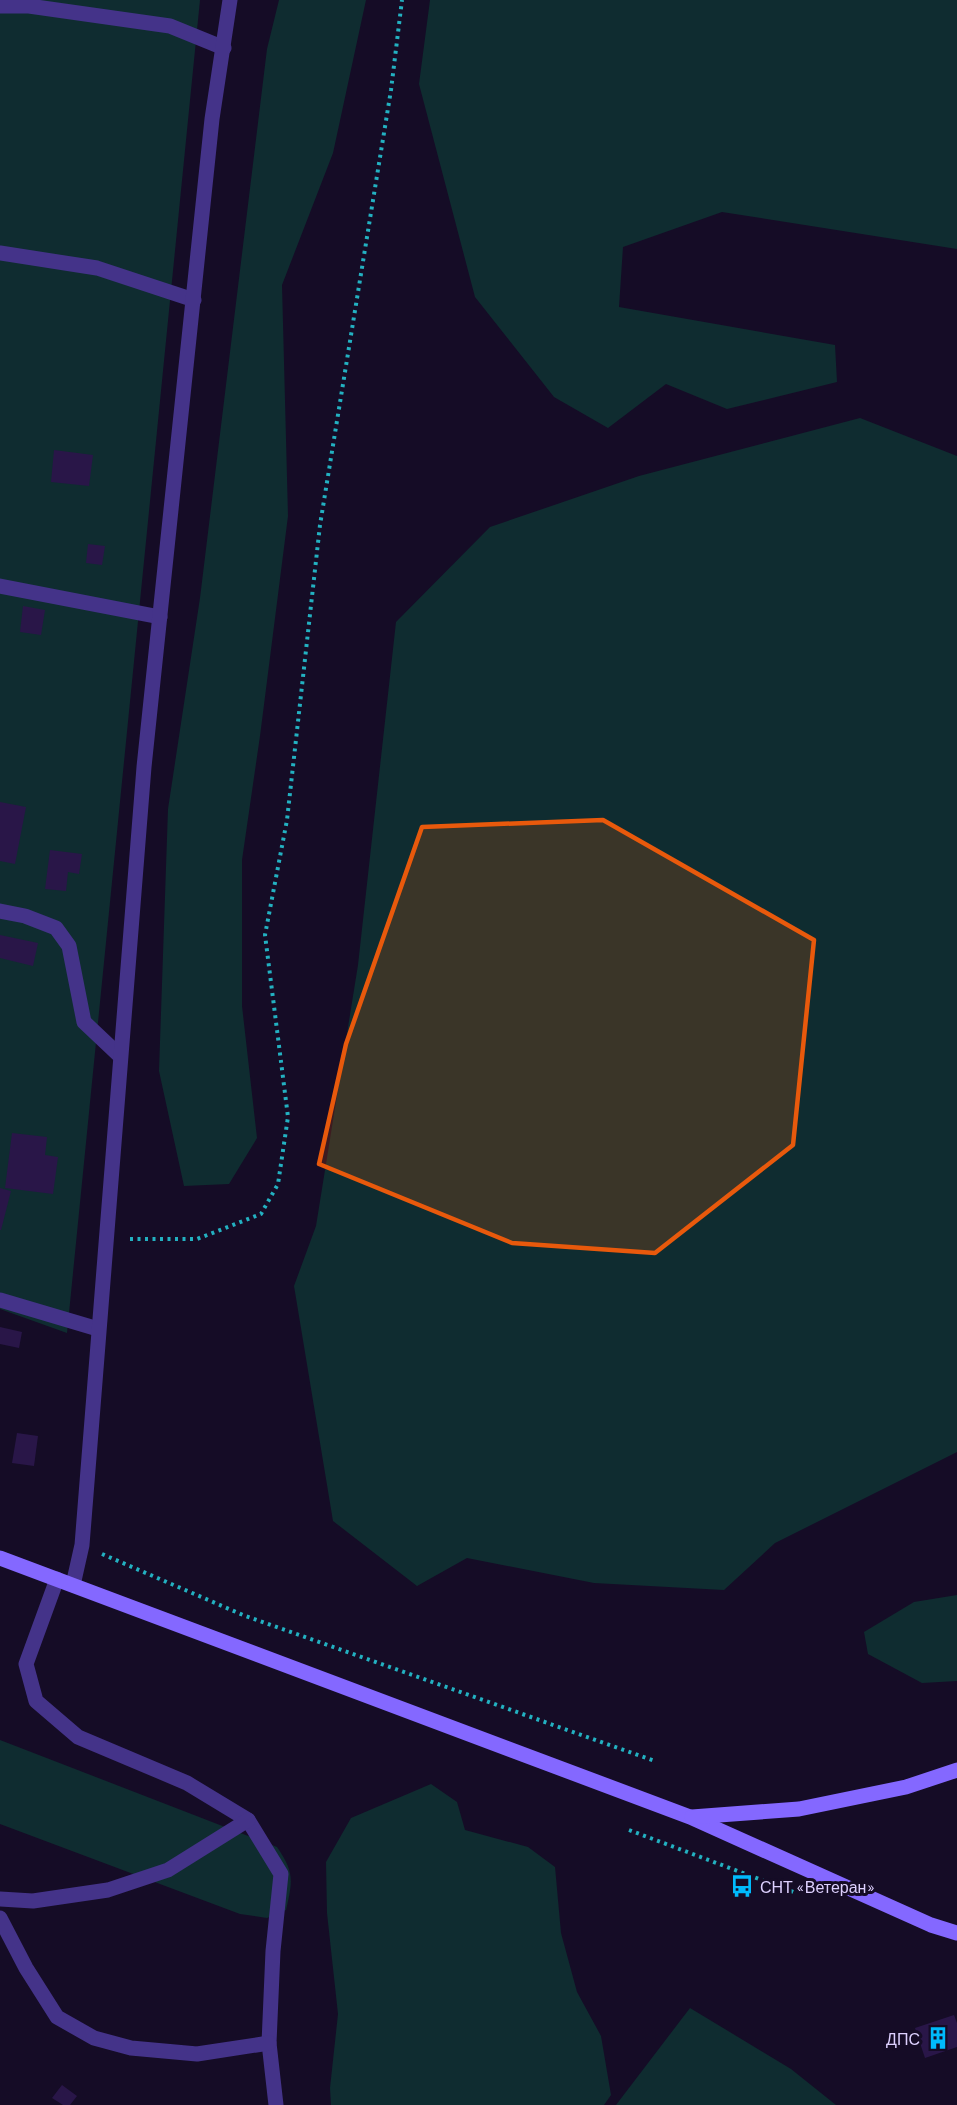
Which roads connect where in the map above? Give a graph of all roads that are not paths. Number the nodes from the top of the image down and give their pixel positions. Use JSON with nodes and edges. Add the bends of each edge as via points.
{"nodes":[{"id":1,"x":230,"y":0,"type":"edge"},
{"id":2,"x":0,"y":6,"type":"edge"},
{"id":3,"x":224,"y":48,"type":"junction"},
{"id":4,"x":0,"y":253,"type":"edge"},
{"id":5,"x":194,"y":300,"type":"junction"},
{"id":6,"x":0,"y":586,"type":"edge"},
{"id":7,"x":160,"y":617,"type":"junction"},
{"id":8,"x":0,"y":911,"type":"edge"},
{"id":9,"x":120,"y":1056,"type":"junction"},
{"id":10,"x":0,"y":1299,"type":"edge"},
{"id":11,"x":98,"y":1329,"type":"junction"},
{"id":12,"x":0,"y":1558,"type":"edge"},
{"id":13,"x":57,"y":1579,"type":"junction"},
{"id":14,"x":73,"y":1585,"type":"junction"},
{"id":15,"x":957,"y":1770,"type":"edge"},
{"id":16,"x":690,"y":1817,"type":"junction"},
{"id":17,"x":248,"y":1820,"type":"junction"},
{"id":18,"x":0,"y":1899,"type":"edge"},
{"id":19,"x":0,"y":1918,"type":"edge"},
{"id":20,"x":957,"y":1933,"type":"edge"},
{"id":21,"x":269,"y":2043,"type":"junction"},
{"id":22,"x":276,"y":2105,"type":"edge"}],
"edges":[{"from":1,"to":3,"type":"lane"},
{"from":2,"to":3,"type":"lane","via":[[29,6],[170,26]]},
{"from":3,"to":5,"type":"lane","via":[[212,119]]},
{"from":4,"to":5,"type":"lane","via":[[97,268]]},
{"from":5,"to":7,"type":"lane"},
{"from":6,"to":7,"type":"lane"},
{"from":7,"to":9,"type":"lane"},
{"from":8,"to":9,"type":"lane","via":[[56,928],[69,946],[84,1022]]},
{"from":9,"to":11,"type":"lane"},
{"from":10,"to":11,"type":"lane"},
{"from":11,"to":14,"type":"lane","via":[[82,1545]]},
{"from":12,"to":13,"type":"main road"},
{"from":13,"to":14,"type":"main road"},
{"from":13,"to":17,"type":"lane","via":[[26,1664],[36,1701],[78,1737],[187,1783]]},
{"from":14,"to":16,"type":"main road"},
{"from":15,"to":16,"type":"main road","via":[[906,1787],[799,1809]]},
{"from":16,"to":20,"type":"main road","via":[[931,1925]]},
{"from":17,"to":18,"type":"lane","via":[[168,1870],[108,1890],[33,1901]]},
{"from":17,"to":21,"type":"lane","via":[[281,1874]]},
{"from":19,"to":21,"type":"lane","via":[[57,2017],[94,2038],[131,2048],[197,2054]]},
{"from":21,"to":22,"type":"lane"}]}
